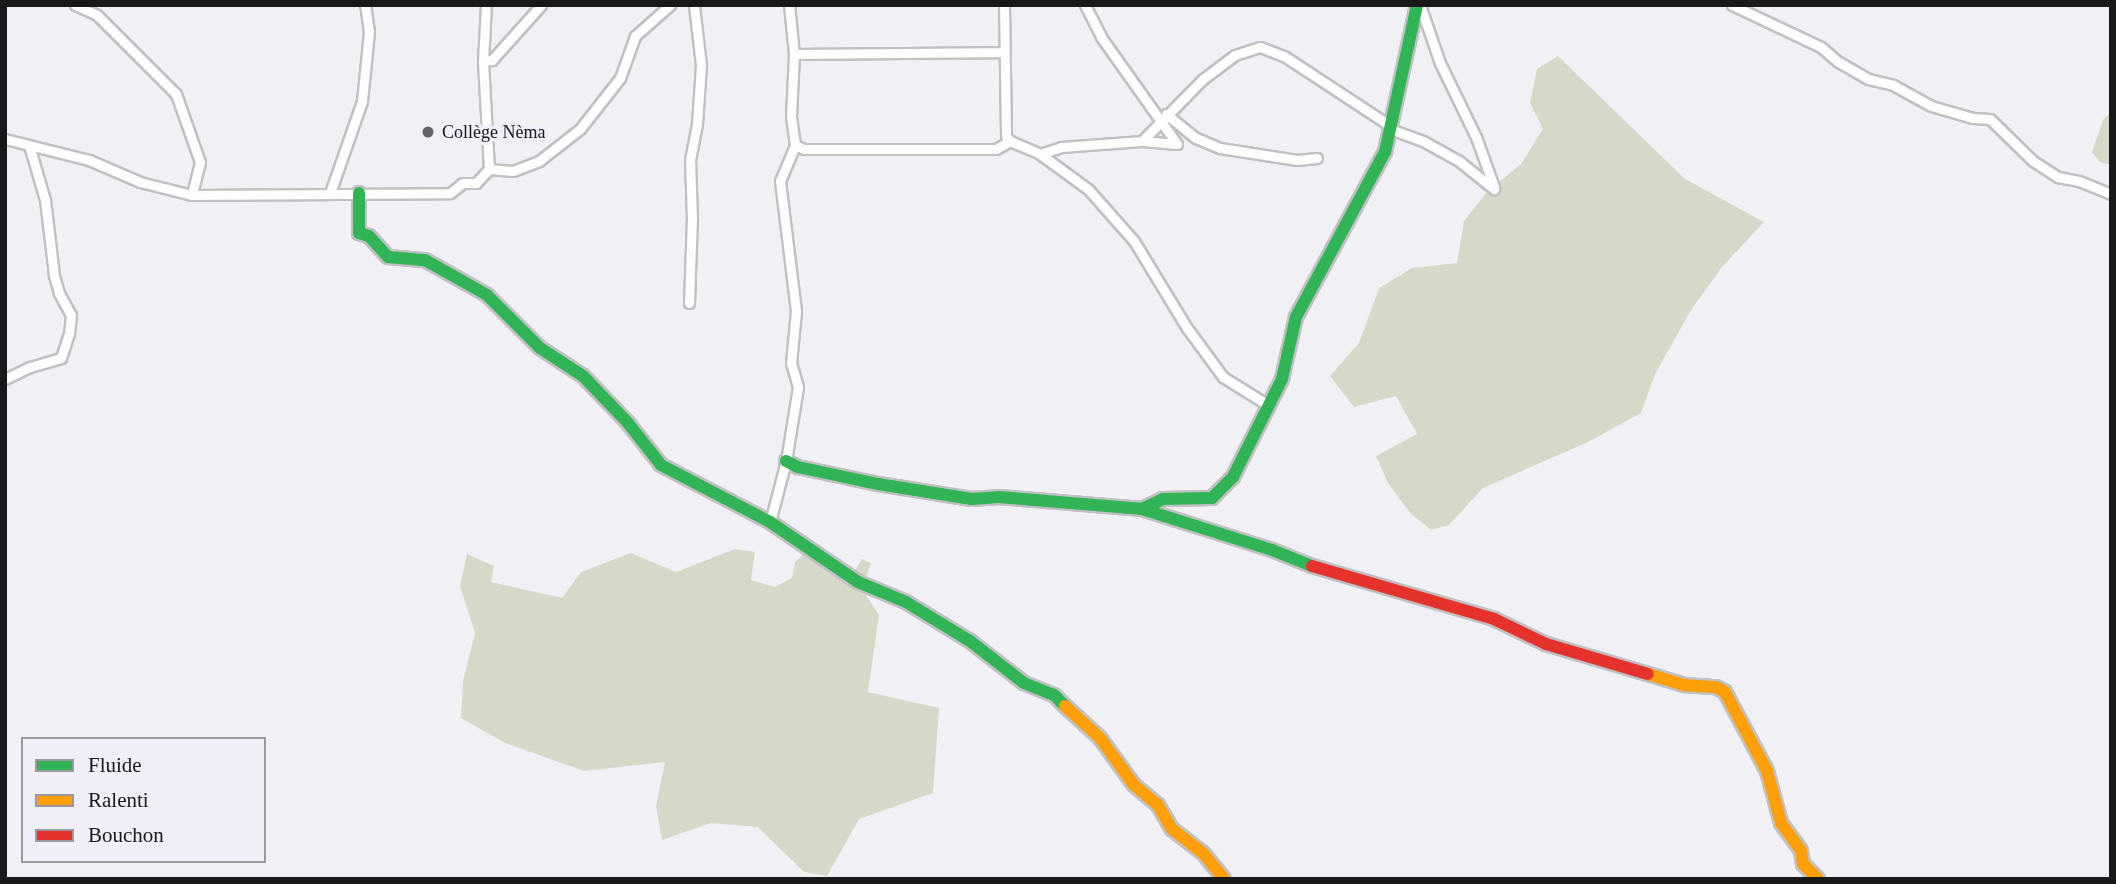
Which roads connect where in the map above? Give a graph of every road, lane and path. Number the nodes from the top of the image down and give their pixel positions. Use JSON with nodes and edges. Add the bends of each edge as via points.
{"nodes":[{"id":1,"x":75,"y":5,"type":"edge"},
{"id":2,"x":365,"y":5,"type":"edge"},
{"id":3,"x":486,"y":5,"type":"edge"},
{"id":4,"x":541,"y":5,"type":"edge"},
{"id":5,"x":670,"y":5,"type":"edge"},
{"id":6,"x":695,"y":5,"type":"edge"},
{"id":7,"x":789,"y":5,"type":"edge"},
{"id":8,"x":1004,"y":5,"type":"edge"},
{"id":9,"x":1085,"y":5,"type":"edge"},
{"id":10,"x":1419,"y":5,"type":"edge"},
{"id":11,"x":1732,"y":5,"type":"edge"},
{"id":12,"x":1003,"y":52,"type":"junction"},
{"id":13,"x":794,"y":54,"type":"junction"},
{"id":14,"x":482,"y":61,"type":"junction"},
{"id":15,"x":1163,"y":116,"type":"junction"},
{"id":16,"x":1390,"y":129,"type":"junction"},
{"id":17,"x":5,"y":139,"type":"edge"},
{"id":18,"x":1010,"y":141,"type":"junction"},
{"id":19,"x":1142,"y":141,"type":"junction"},
{"id":20,"x":29,"y":145,"type":"junction"},
{"id":21,"x":795,"y":145,"type":"junction"},
{"id":22,"x":1040,"y":154,"type":"junction"},
{"id":23,"x":1317,"y":158,"type":"dead end"},
{"id":24,"x":489,"y":169,"type":"junction"},
{"id":25,"x":330,"y":193,"type":"junction"},
{"id":26,"x":359,"y":193,"type":"junction"},
{"id":27,"x":2111,"y":194,"type":"edge"},
{"id":28,"x":192,"y":195,"type":"junction"},
{"id":29,"x":689,"y":303,"type":"dead end"},
{"id":30,"x":5,"y":379,"type":"edge"},
{"id":31,"x":1268,"y":405,"type":"junction"},
{"id":32,"x":786,"y":461,"type":"junction"},
{"id":33,"x":1142,"y":509,"type":"junction"},
{"id":34,"x":770,"y":522,"type":"junction"},
{"id":35,"x":1224,"y":879,"type":"edge"},
{"id":36,"x":1818,"y":879,"type":"edge"}],
"edges":[{"from":1,"to":28,"type":"street","via":[[97,15],[176,94],[200,162]]},
{"from":2,"to":25,"type":"street","via":[[369,32],[362,101]]},
{"from":3,"to":14,"type":"street"},
{"from":4,"to":14,"type":"street","via":[[492,60]]},
{"from":5,"to":24,"type":"street","via":[[635,36],[620,78],[580,129],[539,161],[513,171]]},
{"from":6,"to":29,"type":"street","via":[[701,65],[690,160]]},
{"from":7,"to":13,"type":"street"},
{"from":8,"to":12,"type":"street"},
{"from":9,"to":15,"type":"street","via":[[1101,37]]},
{"from":10,"to":16,"type":"street"},
{"from":10,"to":16,"type":"street","via":[[1494,188],[1459,161]]},
{"from":11,"to":27,"type":"street","via":[[1821,47],[1868,79],[1893,85],[1931,106],[1990,119],[2058,177]]},
{"from":12,"to":13,"type":"street"},
{"from":12,"to":18,"type":"street","via":[[1006,136]]},
{"from":13,"to":21,"type":"street"},
{"from":14,"to":24,"type":"street"},
{"from":15,"to":16,"type":"street","via":[[1235,55],[1261,47],[1284,56]]},
{"from":15,"to":19,"type":"street"},
{"from":15,"to":19,"type":"street","via":[[1177,144]]},
{"from":15,"to":23,"type":"street","via":[[1220,148],[1297,160]]},
{"from":16,"to":31,"type":"street","via":[[1367,191],[1296,317],[1282,379]]},
{"from":17,"to":20,"type":"street"},
{"from":18,"to":21,"type":"street","via":[[996,149],[804,149]]},
{"from":18,"to":22,"type":"street"},
{"from":19,"to":22,"type":"street","via":[[1061,147]]},
{"from":20,"to":28,"type":"street"},
{"from":20,"to":30,"type":"street","via":[[45,200],[56,284],[71,315],[61,358]]},
{"from":21,"to":32,"type":"street","via":[[780,181],[796,311],[791,363],[799,387]]},
{"from":22,"to":31,"type":"street","via":[[1088,189],[1134,241],[1186,328],[1223,377]]},
{"from":24,"to":26,"type":"street","via":[[476,183],[463,183],[450,193]]},
{"from":25,"to":26,"type":"street"},
{"from":25,"to":28,"type":"street"},
{"from":26,"to":34,"type":"street","via":[[359,233],[369,236],[388,257],[425,260],[487,295],[540,348],[583,376],[661,465]]},
{"from":31,"to":33,"type":"street","via":[[1233,477],[1212,498],[1163,499]]},
{"from":32,"to":33,"type":"street","via":[[878,484],[972,499],[999,497]]},
{"from":32,"to":34,"type":"street"},
{"from":33,"to":36,"type":"street","via":[[1300,563],[1494,619],[1546,644],[1684,685],[1716,687],[1725,692],[1767,771],[1781,823],[1801,850],[1803,864]]},
{"from":34,"to":35,"type":"street","via":[[858,582],[906,602],[970,641],[1024,683],[1054,695],[1100,738],[1135,785],[1158,805],[1172,829],[1203,853]]}]}
